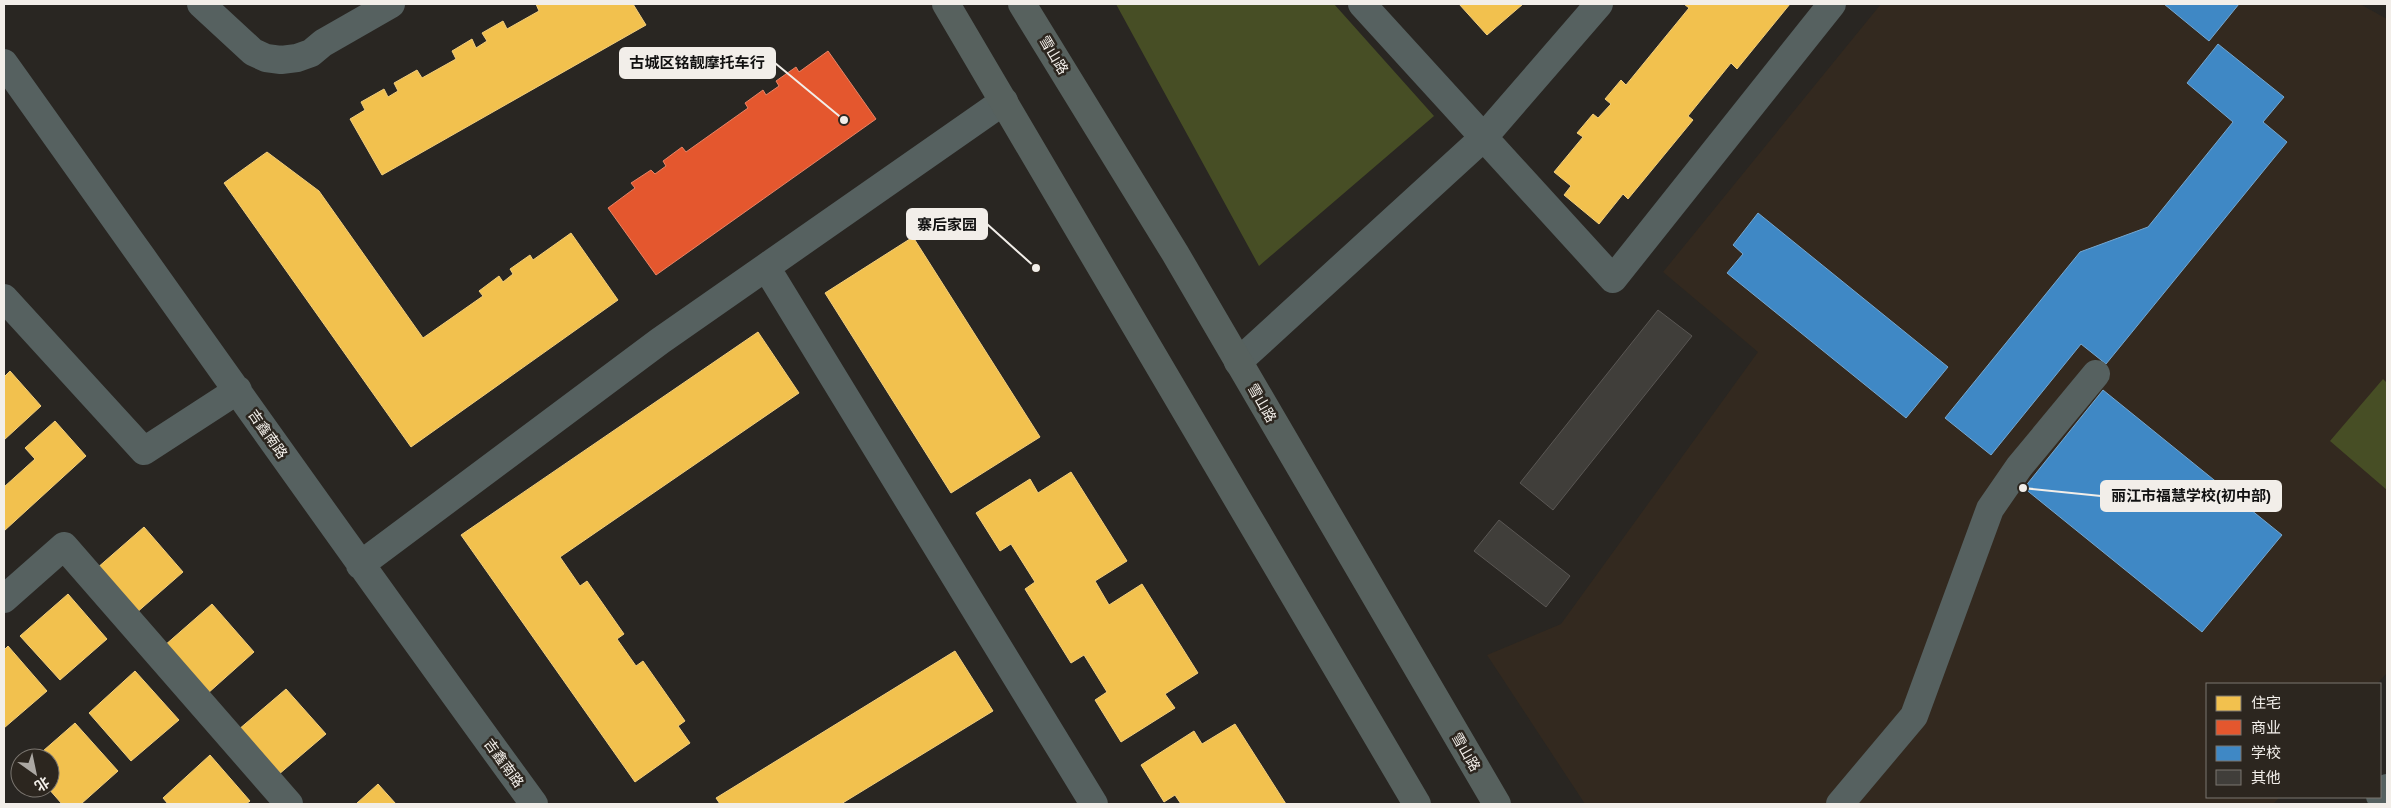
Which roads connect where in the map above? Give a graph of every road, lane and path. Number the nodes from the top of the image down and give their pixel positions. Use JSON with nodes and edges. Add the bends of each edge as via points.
{"nodes":[{"id":1,"x":201,"y":4,"type":"edge"},
{"id":2,"x":392,"y":4,"type":"edge"},
{"id":3,"x":946,"y":4,"type":"edge"},
{"id":4,"x":1022,"y":4,"type":"edge"},
{"id":5,"x":1362,"y":4,"type":"edge"},
{"id":6,"x":1599,"y":4,"type":"edge"},
{"id":7,"x":1832,"y":4,"type":"edge"},
{"id":8,"x":4,"y":63,"type":"edge"},
{"id":9,"x":1004,"y":101,"type":"junction"},
{"id":10,"x":1483,"y":138,"type":"junction"},
{"id":11,"x":766,"y":267,"type":"junction"},
{"id":12,"x":4,"y":298,"type":"edge"},
{"id":13,"x":1238,"y":362,"type":"junction"},
{"id":14,"x":2096,"y":374,"type":"dead end"},
{"id":15,"x":238,"y":390,"type":"junction"},
{"id":16,"x":360,"y":565,"type":"junction"},
{"id":17,"x":4,"y":599,"type":"edge"},
{"id":18,"x":289,"y":804,"type":"edge"},
{"id":19,"x":534,"y":804,"type":"edge"},
{"id":20,"x":1094,"y":804,"type":"edge"},
{"id":21,"x":1416,"y":804,"type":"edge"},
{"id":22,"x":1497,"y":804,"type":"edge"},
{"id":23,"x":1840,"y":804,"type":"edge"}],
"edges":[{"from":1,"to":2,"type":"street","via":[[253,52],[281,60],[311,53]]},
{"from":3,"to":9,"type":"main road"},
{"from":4,"to":13,"type":"main road","name":"雪山路"},
{"from":5,"to":10,"type":"street"},
{"from":6,"to":10,"type":"street"},
{"from":7,"to":10,"type":"street","via":[[1613,279]]},
{"from":8,"to":15,"type":"street","name":"吉鑫南路"},
{"from":9,"to":11,"type":"street"},
{"from":9,"to":21,"type":"main road"},
{"from":10,"to":13,"type":"street"},
{"from":11,"to":16,"type":"street","via":[[660,341]]},
{"from":11,"to":20,"type":"street"},
{"from":12,"to":15,"type":"street","via":[[144,451]]},
{"from":13,"to":22,"type":"main road","name":"雪山路"},
{"from":14,"to":23,"type":"street","via":[[2019,466],[1990,509],[1914,716]]},
{"from":15,"to":16,"type":"street","name":"吉鑫南路"},
{"from":16,"to":19,"type":"street","name":"吉鑫南路"},
{"from":17,"to":18,"type":"street","via":[[64,546]]}]}
